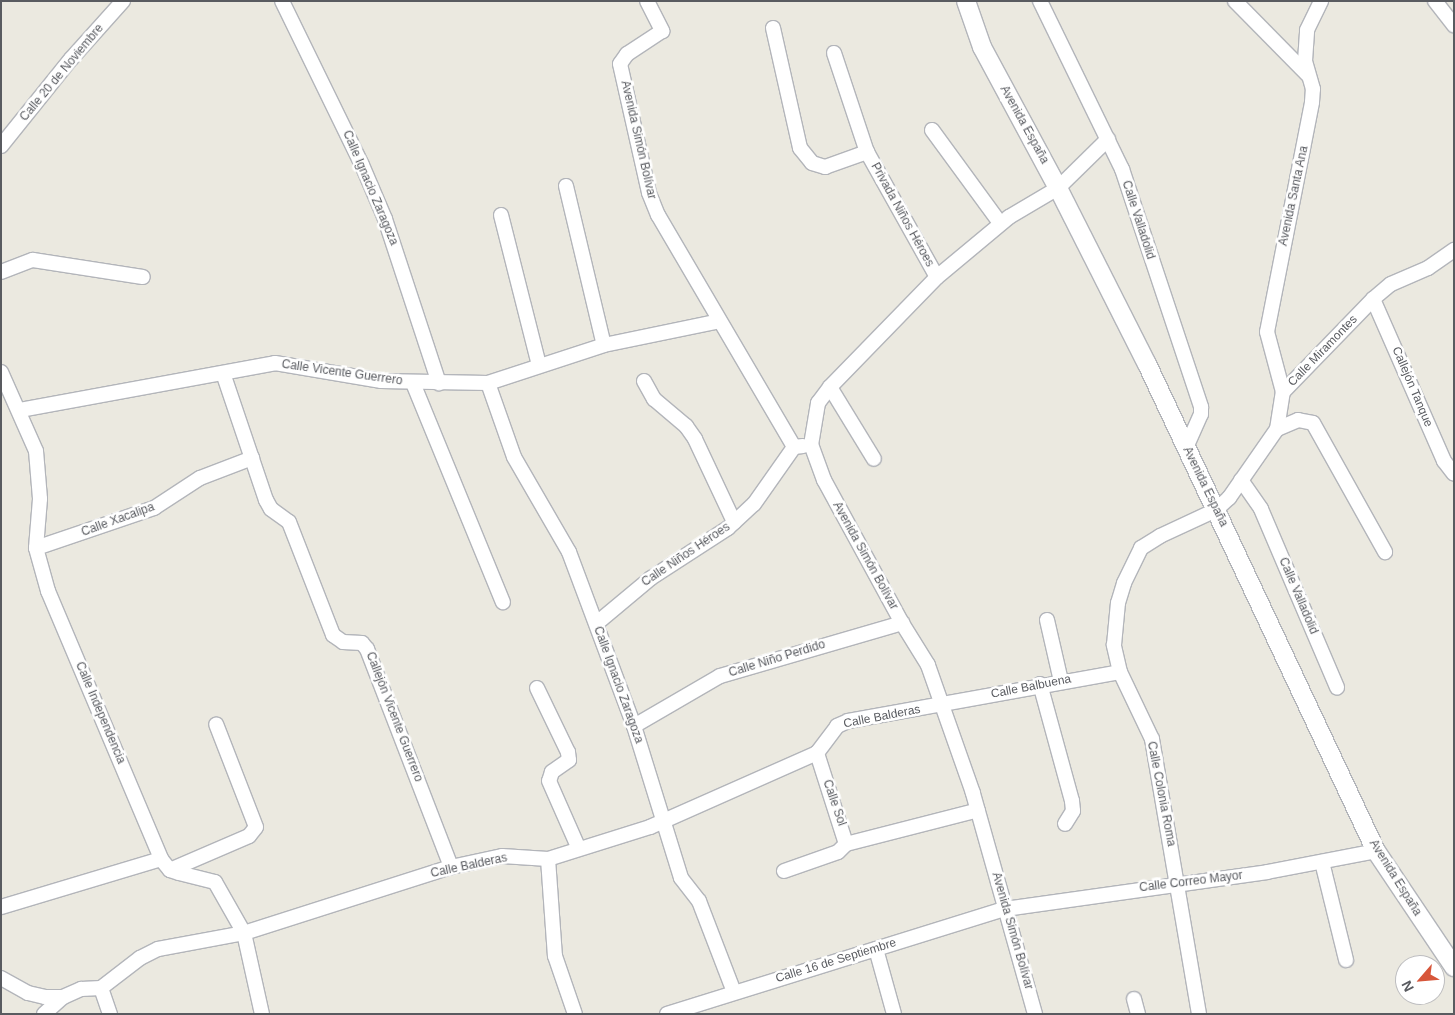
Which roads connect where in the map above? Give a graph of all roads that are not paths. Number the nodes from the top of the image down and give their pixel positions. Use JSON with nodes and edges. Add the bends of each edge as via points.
{"nodes":[{"id":1,"x":123,"y":1,"type":"edge"},
{"id":2,"x":282,"y":1,"type":"edge"},
{"id":3,"x":648,"y":1,"type":"edge"},
{"id":4,"x":966,"y":1,"type":"edge"},
{"id":5,"x":1040,"y":1,"type":"edge"},
{"id":6,"x":1235,"y":1,"type":"edge"},
{"id":7,"x":1321,"y":1,"type":"edge"},
{"id":8,"x":1435,"y":1,"type":"edge"},
{"id":9,"x":1454,"y":25,"type":"edge"},
{"id":10,"x":773,"y":28,"type":"dead end"},
{"id":11,"x":834,"y":53,"type":"dead end"},
{"id":12,"x":1309,"y":77,"type":"junction"},
{"id":13,"x":932,"y":130,"type":"dead end"},
{"id":14,"x":1108,"y":139,"type":"junction"},
{"id":15,"x":1,"y":146,"type":"edge"},
{"id":16,"x":867,"y":152,"type":"junction"},
{"id":17,"x":566,"y":186,"type":"dead end"},
{"id":18,"x":1058,"y":188,"type":"junction"},
{"id":19,"x":501,"y":216,"type":"dead end"},
{"id":20,"x":1000,"y":223,"type":"junction"},
{"id":21,"x":1454,"y":250,"type":"edge"},
{"id":22,"x":1,"y":272,"type":"edge"},
{"id":23,"x":143,"y":277,"type":"dead end"},
{"id":24,"x":936,"y":277,"type":"junction"},
{"id":25,"x":1373,"y":299,"type":"junction"},
{"id":26,"x":720,"y":321,"type":"junction"},
{"id":27,"x":604,"y":345,"type":"junction"},
{"id":28,"x":538,"y":365,"type":"junction"},
{"id":29,"x":1,"y":372,"type":"edge"},
{"id":30,"x":223,"y":373,"type":"junction"},
{"id":31,"x":644,"y":381,"type":"dead end"},
{"id":32,"x":413,"y":383,"type":"junction"},
{"id":33,"x":439,"y":383,"type":"junction"},
{"id":34,"x":488,"y":383,"type":"junction"},
{"id":35,"x":830,"y":386,"type":"junction"},
{"id":36,"x":1283,"y":392,"type":"junction"},
{"id":37,"x":20,"y":410,"type":"junction"},
{"id":38,"x":1277,"y":429,"type":"junction"},
{"id":39,"x":811,"y":445,"type":"junction"},
{"id":40,"x":794,"y":447,"type":"junction"},
{"id":41,"x":1186,"y":447,"type":"junction"},
{"id":42,"x":252,"y":458,"type":"junction"},
{"id":43,"x":874,"y":459,"type":"dead end"},
{"id":44,"x":1454,"y":474,"type":"edge"},
{"id":45,"x":1241,"y":480,"type":"junction"},
{"id":46,"x":1216,"y":510,"type":"junction"},
{"id":47,"x":734,"y":522,"type":"junction"},
{"id":48,"x":36,"y":548,"type":"junction"},
{"id":49,"x":1385,"y":552,"type":"dead end"},
{"id":50,"x":503,"y":602,"type":"dead end"},
{"id":51,"x":1047,"y":620,"type":"dead end"},
{"id":52,"x":596,"y":623,"type":"junction"},
{"id":53,"x":902,"y":623,"type":"junction"},
{"id":54,"x":1120,"y":672,"type":"junction"},
{"id":55,"x":1061,"y":681,"type":"junction"},
{"id":56,"x":1040,"y":684,"type":"junction"},
{"id":57,"x":1337,"y":687,"type":"dead end"},
{"id":58,"x":537,"y":688,"type":"dead end"},
{"id":59,"x":943,"y":705,"type":"junction"},
{"id":60,"x":216,"y":724,"type":"dead end"},
{"id":61,"x":634,"y":726,"type":"junction"},
{"id":62,"x":817,"y":753,"type":"junction"},
{"id":63,"x":978,"y":810,"type":"junction"},
{"id":64,"x":663,"y":820,"type":"junction"},
{"id":65,"x":1064,"y":824,"type":"dead end"},
{"id":66,"x":846,"y":844,"type":"junction"},
{"id":67,"x":579,"y":849,"type":"junction"},
{"id":68,"x":1376,"y":851,"type":"junction"},
{"id":69,"x":161,"y":859,"type":"junction"},
{"id":70,"x":548,"y":859,"type":"junction"},
{"id":71,"x":1322,"y":862,"type":"junction"},
{"id":72,"x":451,"y":867,"type":"junction"},
{"id":73,"x":170,"y":870,"type":"junction"},
{"id":74,"x":784,"y":871,"type":"dead end"},
{"id":75,"x":1179,"y":885,"type":"junction"},
{"id":76,"x":2,"y":907,"type":"edge"},
{"id":77,"x":1005,"y":909,"type":"junction"},
{"id":78,"x":244,"y":933,"type":"junction"},
{"id":79,"x":876,"y":949,"type":"junction"},
{"id":80,"x":1346,"y":960,"type":"dead end"},
{"id":81,"x":1454,"y":967,"type":"edge"},
{"id":82,"x":1,"y":978,"type":"edge"},
{"id":83,"x":101,"y":988,"type":"junction"},
{"id":84,"x":734,"y":992,"type":"junction"},
{"id":85,"x":63,"y":997,"type":"junction"},
{"id":86,"x":1134,"y":999,"type":"dead end"},
{"id":87,"x":44,"y":1014,"type":"edge"},
{"id":88,"x":110,"y":1014,"type":"edge"},
{"id":89,"x":262,"y":1014,"type":"edge"},
{"id":90,"x":575,"y":1014,"type":"edge"},
{"id":91,"x":668,"y":1014,"type":"edge"},
{"id":92,"x":894,"y":1014,"type":"edge"},
{"id":93,"x":1035,"y":1014,"type":"edge"},
{"id":94,"x":1138,"y":1014,"type":"edge"},
{"id":95,"x":1199,"y":1014,"type":"edge"}],
"edges":[{"from":1,"to":15,"type":"street","name":"Calle 20 de Noviembre"},
{"from":2,"to":33,"type":"street","name":"Calle Ignacio Zaragoza","via":[[358,156],[385,219]]},
{"from":3,"to":26,"type":"street","name":"Avenida Simón Bolívar","via":[[662,31],[627,54],[620,64],[645,178],[658,215]]},
{"from":4,"to":18,"type":"street","name":"Avenida España","via":[[982,47]]},
{"from":5,"to":14,"type":"street","name":"Calle Valladolid"},
{"from":6,"to":12,"type":"street"},
{"from":7,"to":12,"type":"street","name":"Avenida Santa Ana","via":[[1307,30],[1305,61]]},
{"from":8,"to":9,"type":"street"},
{"from":10,"to":16,"type":"street","name":"Privada Niños Héroes","via":[[800,148],[812,163],[825,167]]},
{"from":11,"to":16,"type":"street","name":"Privada Niños Héroes"},
{"from":12,"to":36,"type":"street","name":"Avenida Santa Ana","via":[[1313,89],[1309,125],[1267,332]]},
{"from":13,"to":20,"type":"street"},
{"from":14,"to":18,"type":"street","name":"Avenida Simón Bolívar"},
{"from":14,"to":41,"type":"street","name":"Calle Valladolid","via":[[1122,170],[1201,407]]},
{"from":16,"to":24,"type":"street","name":"Privada Niños Héroes"},
{"from":17,"to":27,"type":"street"},
{"from":18,"to":20,"type":"street","name":"Avenida Simón Bolívar"},
{"from":18,"to":41,"type":"street","name":"Avenida España"},
{"from":19,"to":28,"type":"street"},
{"from":20,"to":24,"type":"street","name":"Avenida Simón Bolívar"},
{"from":21,"to":25,"type":"street","name":"Calle Miramontes","via":[[1428,268],[1391,284]]},
{"from":22,"to":23,"type":"street","via":[[33,260]]},
{"from":24,"to":35,"type":"street","name":"Avenida Simón Bolívar"},
{"from":25,"to":36,"type":"street","name":"Calle Miramontes"},
{"from":25,"to":44,"type":"street","name":"Callejón Tanque","via":[[1444,461]]},
{"from":26,"to":27,"type":"street","name":"Calle Vicente Guerrero"},
{"from":26,"to":40,"type":"street","name":"Avenida Simón Bolívar"},
{"from":27,"to":28,"type":"street","name":"Calle Vicente Guerrero"},
{"from":28,"to":34,"type":"street","name":"Calle Vicente Guerrero"},
{"from":29,"to":37,"type":"street","name":"Calle Independencia"},
{"from":30,"to":32,"type":"street","name":"Calle Vicente Guerrero","via":[[290,363],[332,374]]},
{"from":30,"to":37,"type":"street","name":"Calle Vicente Guerrero"},
{"from":30,"to":42,"type":"street","name":"Callejón Vicente Guerrero"},
{"from":31,"to":47,"type":"street","via":[[654,400],[686,426],[695,439]]},
{"from":32,"to":33,"type":"street","name":"Calle Vicente Guerrero"},
{"from":32,"to":50,"type":"street"},
{"from":33,"to":34,"type":"street","name":"Calle Vicente Guerrero"},
{"from":34,"to":52,"type":"street","name":"Calle Ignacio Zaragoza","via":[[514,458],[560,535]]},
{"from":35,"to":39,"type":"street","name":"Avenida Simón Bolívar","via":[[818,403]]},
{"from":35,"to":43,"type":"street"},
{"from":36,"to":38,"type":"street","name":"Calle Miramontes"},
{"from":37,"to":48,"type":"street","name":"Calle Independencia","via":[[39,467],[40,516]]},
{"from":38,"to":45,"type":"street","name":"Calle Miramontes"},
{"from":38,"to":49,"type":"street","via":[[1298,420],[1312,424]]},
{"from":39,"to":40,"type":"street"},
{"from":39,"to":53,"type":"street","name":"Avenida Simón Bolívar","via":[[824,480]]},
{"from":40,"to":47,"type":"street","name":"Calle Niños Héroes","via":[[754,504]]},
{"from":41,"to":46,"type":"street","name":"Avenida España"},
{"from":42,"to":48,"type":"street","name":"Calle Xacalipa","via":[[200,478],[154,508]]},
{"from":42,"to":72,"type":"street","name":"Callejón Vicente Guerrero","via":[[271,509],[289,522],[332,635],[343,642],[362,643],[367,649]]},
{"from":45,"to":46,"type":"street","name":"Calle Miramontes"},
{"from":45,"to":57,"type":"street","name":"Calle Valladolid","via":[[1261,509]]},
{"from":46,"to":54,"type":"street","name":"Calle Colonia Roma","via":[[1141,548],[1118,603],[1114,645]]},
{"from":46,"to":68,"type":"street","name":"Avenida España"},
{"from":47,"to":52,"type":"street","name":"Calle Niños Héroes","via":[[650,578]]},
{"from":48,"to":69,"type":"street","name":"Calle Independencia","via":[[48,591]]},
{"from":51,"to":55,"type":"street"},
{"from":52,"to":61,"type":"street","name":"Calle Ignacio Zaragoza"},
{"from":53,"to":59,"type":"street","name":"Avenida Simón Bolívar","via":[[924,657]]},
{"from":53,"to":61,"type":"street","name":"Calle Niño Perdido","via":[[720,676]]},
{"from":54,"to":55,"type":"street","name":"Calle Balbuena"},
{"from":54,"to":75,"type":"street","name":"Calle Colonia Roma","via":[[1152,739]]},
{"from":55,"to":56,"type":"street","name":"Calle Balbuena"},
{"from":56,"to":59,"type":"street","name":"Calle Balbuena"},
{"from":56,"to":65,"type":"street","via":[[1072,801],[1073,811]]},
{"from":58,"to":67,"type":"street","via":[[568,752],[569,760],[552,772],[549,781]]},
{"from":59,"to":62,"type":"street","name":"Calle Balderas","via":[[848,721],[837,726]]},
{"from":59,"to":63,"type":"street","name":"Avenida Simón Bolívar"},
{"from":60,"to":73,"type":"street","via":[[256,827],[250,836]]},
{"from":61,"to":64,"type":"street","name":"Calle Ignacio Zaragoza"},
{"from":62,"to":64,"type":"street","name":"Calle Balderas"},
{"from":62,"to":66,"type":"street","name":"Calle Sol"},
{"from":63,"to":66,"type":"street"},
{"from":63,"to":77,"type":"street","name":"Avenida Simón Bolívar"},
{"from":64,"to":67,"type":"street","name":"Calle Balderas"},
{"from":64,"to":84,"type":"street","name":"Calle Ignacio Zaragoza","via":[[681,878],[699,901]]},
{"from":66,"to":74,"type":"street","via":[[838,852]]},
{"from":67,"to":70,"type":"street","name":"Calle Balderas"},
{"from":68,"to":71,"type":"street","name":"Calle Correo Mayor"},
{"from":68,"to":81,"type":"street","name":"Avenida España"},
{"from":69,"to":73,"type":"street","name":"Calle Independencia"},
{"from":69,"to":76,"type":"street"},
{"from":70,"to":72,"type":"street","name":"Calle Balderas","via":[[502,856]]},
{"from":70,"to":90,"type":"street","via":[[555,956]]},
{"from":71,"to":75,"type":"street","name":"Calle Correo Mayor"},
{"from":71,"to":80,"type":"street"},
{"from":72,"to":78,"type":"street","name":"Calle Balderas"},
{"from":73,"to":78,"type":"street","via":[[215,882]]},
{"from":75,"to":77,"type":"street","name":"Calle Correo Mayor","via":[[1136,888]]},
{"from":75,"to":95,"type":"street","name":"Calle Colonia Roma"},
{"from":77,"to":79,"type":"street","name":"Calle 16 de Septiembre"},
{"from":77,"to":93,"type":"street","name":"Avenida Simón Bolívar"},
{"from":78,"to":83,"type":"street","name":"Calle Balderas","via":[[158,949],[140,958]]},
{"from":78,"to":89,"type":"street"},
{"from":79,"to":84,"type":"street","name":"Calle 16 de Septiembre"},
{"from":79,"to":92,"type":"street"},
{"from":82,"to":85,"type":"street","via":[[28,993],[45,998]]},
{"from":83,"to":85,"type":"street","via":[[81,988]]},
{"from":83,"to":88,"type":"street"},
{"from":84,"to":91,"type":"street","name":"Calle 16 de Septiembre"},
{"from":85,"to":87,"type":"street"},
{"from":86,"to":94,"type":"street"}]}
